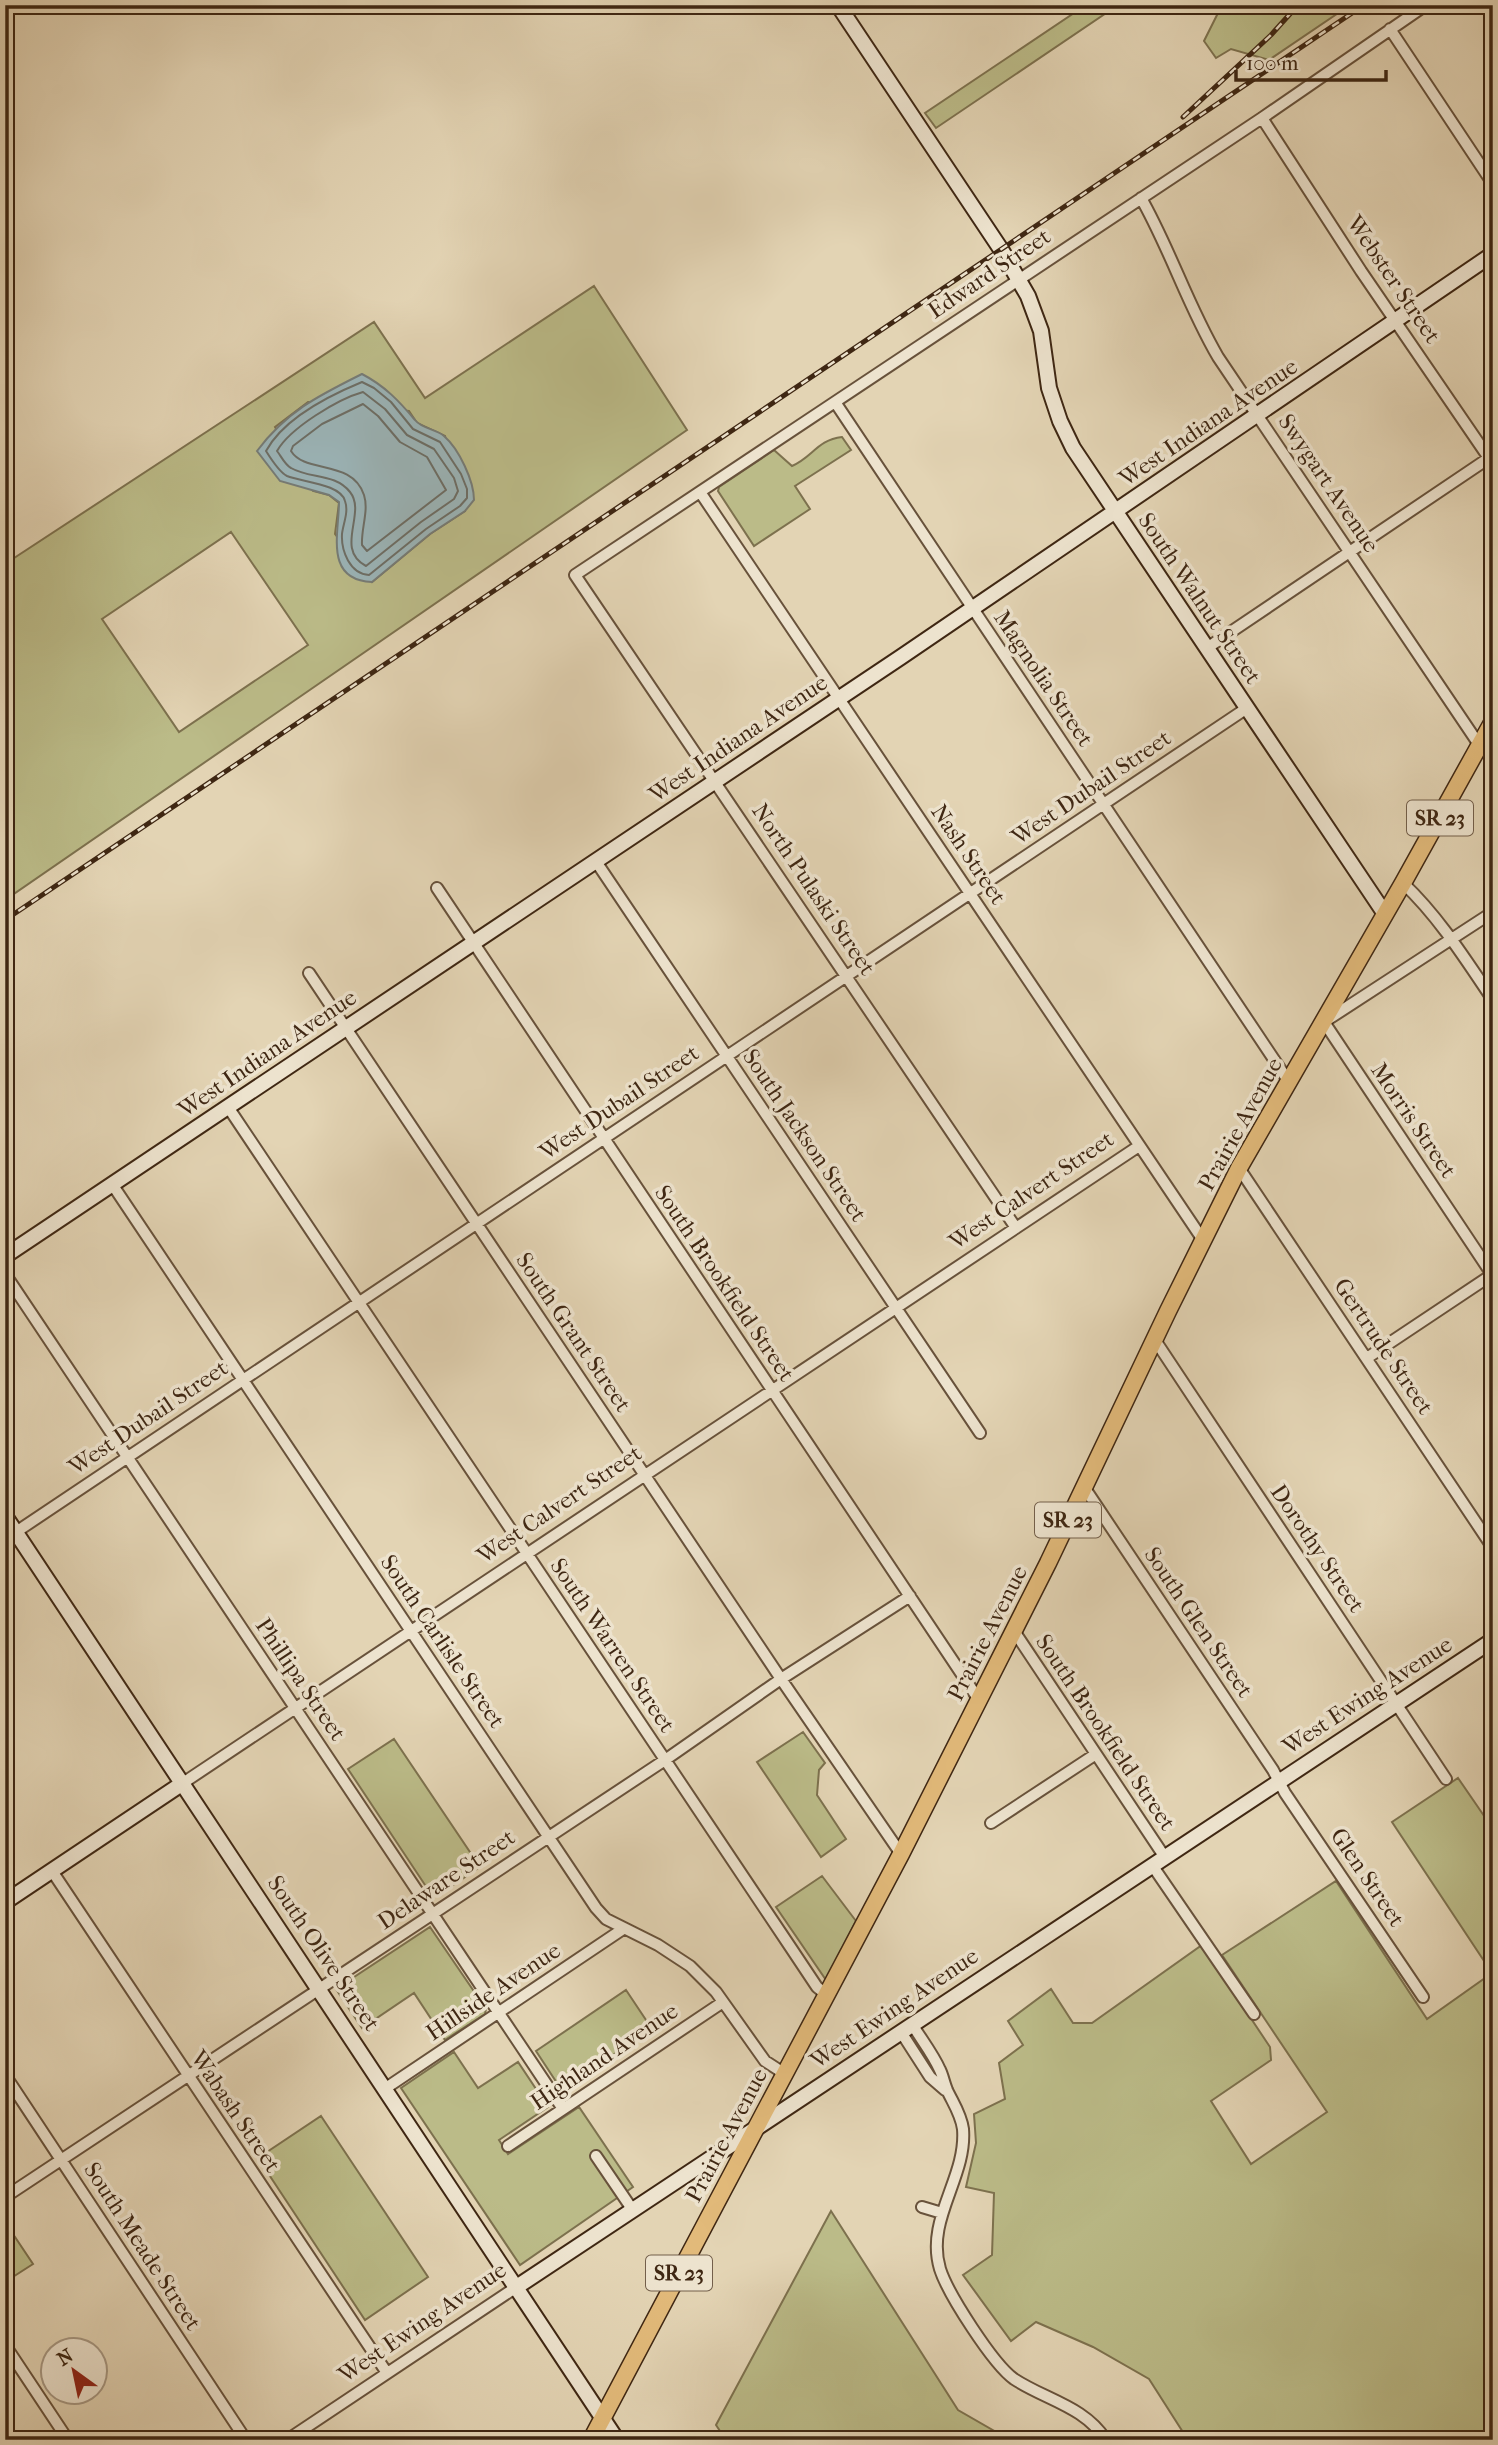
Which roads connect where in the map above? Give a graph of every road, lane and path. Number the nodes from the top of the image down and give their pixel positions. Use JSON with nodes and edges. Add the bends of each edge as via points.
{"nodes":[{"id":1,"x":838,"y":5,"type":"edge"},
{"id":2,"x":1426,"y":5,"type":"edge"},
{"id":3,"x":1390,"y":29,"type":"junction"},
{"id":4,"x":1262,"y":118,"type":"junction"},
{"id":5,"x":1493,"y":184,"type":"edge"},
{"id":6,"x":1141,"y":198,"type":"junction"},
{"id":7,"x":1493,"y":254,"type":"edge"},
{"id":8,"x":1018,"y":279,"type":"junction"},
{"id":9,"x":1395,"y":320,"type":"junction"},
{"id":10,"x":835,"y":402,"type":"junction"},
{"id":11,"x":1259,"y":415,"type":"junction"},
{"id":12,"x":1491,"y":461,"type":"edge"},
{"id":13,"x":701,"y":492,"type":"junction"},
{"id":14,"x":1116,"y":512,"type":"junction"},
{"id":15,"x":1350,"y":552,"type":"junction"},
{"id":16,"x":575,"y":576,"type":"joint"},
{"id":17,"x":973,"y":608,"type":"junction"},
{"id":18,"x":1207,"y":648,"type":"junction"},
{"id":19,"x":839,"y":698,"type":"junction"},
{"id":20,"x":1247,"y":708,"type":"junction"},
{"id":21,"x":1492,"y":727,"type":"edge"},
{"id":22,"x":1480,"y":746,"type":"junction"},
{"id":23,"x":716,"y":781,"type":"junction"},
{"id":24,"x":1103,"y":804,"type":"junction"},
{"id":25,"x":595,"y":860,"type":"junction"},
{"id":26,"x":1403,"y":883,"type":"junction"},
{"id":27,"x":437,"y":888,"type":"dead end"},
{"id":28,"x":970,"y":893,"type":"junction"},
{"id":29,"x":1493,"y":912,"type":"edge"},
{"id":30,"x":1385,"y":914,"type":"junction"},
{"id":31,"x":1451,"y":939,"type":"junction"},
{"id":32,"x":472,"y":942,"type":"junction"},
{"id":33,"x":309,"y":973,"type":"dead end"},
{"id":34,"x":847,"y":975,"type":"junction"},
{"id":35,"x":1493,"y":1000,"type":"edge"},
{"id":36,"x":1324,"y":1022,"type":"junction"},
{"id":37,"x":346,"y":1028,"type":"junction"},
{"id":38,"x":727,"y":1056,"type":"junction"},
{"id":39,"x":1289,"y":1082,"type":"junction"},
{"id":40,"x":228,"y":1107,"type":"junction"},
{"id":41,"x":603,"y":1139,"type":"junction"},
{"id":42,"x":1139,"y":1146,"type":"junction"},
{"id":43,"x":1239,"y":1168,"type":"junction"},
{"id":44,"x":112,"y":1184,"type":"junction"},
{"id":45,"x":475,"y":1223,"type":"junction"},
{"id":46,"x":1016,"y":1228,"type":"junction"},
{"id":47,"x":1203,"y":1240,"type":"junction"},
{"id":48,"x":5,"y":1256,"type":"edge"},
{"id":49,"x":5,"y":1273,"type":"edge"},
{"id":50,"x":1493,"y":1275,"type":"edge"},
{"id":51,"x":358,"y":1302,"type":"junction"},
{"id":52,"x":896,"y":1308,"type":"junction"},
{"id":53,"x":1155,"y":1340,"type":"junction"},
{"id":54,"x":1367,"y":1358,"type":"junction"},
{"id":55,"x":242,"y":1379,"type":"junction"},
{"id":56,"x":772,"y":1391,"type":"junction"},
{"id":57,"x":980,"y":1433,"type":"dead end"},
{"id":58,"x":128,"y":1457,"type":"junction"},
{"id":59,"x":644,"y":1475,"type":"junction"},
{"id":60,"x":1084,"y":1487,"type":"junction"},
{"id":61,"x":5,"y":1516,"type":"edge"},
{"id":62,"x":16,"y":1532,"type":"junction"},
{"id":63,"x":1493,"y":1548,"type":"edge"},
{"id":64,"x":527,"y":1554,"type":"junction"},
{"id":65,"x":909,"y":1596,"type":"junction"},
{"id":66,"x":411,"y":1631,"type":"junction"},
{"id":67,"x":1014,"y":1631,"type":"junction"},
{"id":68,"x":1493,"y":1640,"type":"edge"},
{"id":69,"x":781,"y":1679,"type":"junction"},
{"id":70,"x":979,"y":1700,"type":"junction"},
{"id":71,"x":1396,"y":1703,"type":"junction"},
{"id":72,"x":295,"y":1708,"type":"junction"},
{"id":73,"x":1096,"y":1755,"type":"junction"},
{"id":74,"x":665,"y":1760,"type":"junction"},
{"id":75,"x":1446,"y":1779,"type":"dead end"},
{"id":76,"x":1279,"y":1781,"type":"junction"},
{"id":77,"x":183,"y":1783,"type":"junction"},
{"id":78,"x":991,"y":1823,"type":"dead end"},
{"id":79,"x":548,"y":1836,"type":"junction"},
{"id":80,"x":901,"y":1854,"type":"junction"},
{"id":81,"x":1164,"y":1856,"type":"junction"},
{"id":82,"x":1152,"y":1865,"type":"junction"},
{"id":83,"x":52,"y":1871,"type":"junction"},
{"id":84,"x":5,"y":1902,"type":"edge"},
{"id":85,"x":433,"y":1914,"type":"junction"},
{"id":86,"x":623,"y":1928,"type":"junction"},
{"id":87,"x":320,"y":1989,"type":"junction"},
{"id":88,"x":827,"y":1995,"type":"junction"},
{"id":89,"x":1423,"y":1997,"type":"dead end"},
{"id":90,"x":723,"y":2002,"type":"junction"},
{"id":91,"x":499,"y":2013,"type":"junction"},
{"id":92,"x":1254,"y":2014,"type":"dead end"},
{"id":93,"x":906,"y":2028,"type":"junction"},
{"id":94,"x":785,"y":2074,"type":"junction"},
{"id":95,"x":5,"y":2075,"type":"edge"},
{"id":96,"x":188,"y":2076,"type":"junction"},
{"id":97,"x":386,"y":2088,"type":"junction"},
{"id":98,"x":563,"y":2109,"type":"junction"},
{"id":99,"x":755,"y":2128,"type":"junction"},
{"id":100,"x":508,"y":2146,"type":"dead end"},
{"id":101,"x":596,"y":2156,"type":"dead end"},
{"id":102,"x":62,"y":2160,"type":"junction"},
{"id":103,"x":5,"y":2197,"type":"edge"},
{"id":104,"x":922,"y":2207,"type":"dead end"},
{"id":105,"x":632,"y":2210,"type":"junction"},
{"id":106,"x":942,"y":2213,"type":"junction"},
{"id":107,"x":515,"y":2288,"type":"junction"},
{"id":108,"x":5,"y":2345,"type":"edge"},
{"id":109,"x":387,"y":2373,"type":"junction"},
{"id":110,"x":601,"y":2417,"type":"junction"},
{"id":111,"x":68,"y":2440,"type":"edge"},
{"id":112,"x":246,"y":2440,"type":"edge"},
{"id":113,"x":287,"y":2440,"type":"edge"},
{"id":114,"x":591,"y":2440,"type":"edge"},
{"id":115,"x":617,"y":2440,"type":"edge"},
{"id":116,"x":1106,"y":2440,"type":"edge"}],
"edges":[{"from":1,"to":8,"type":"street","name":"South Walnut Street"},
{"from":2,"to":3,"type":"street","name":"Edward Street"},
{"from":3,"to":4,"type":"street","name":"Edward Street"},
{"from":3,"to":5,"type":"street"},
{"from":4,"to":6,"type":"street","name":"Edward Street"},
{"from":4,"to":9,"type":"street","name":"Webster Street"},
{"from":6,"to":8,"type":"street","name":"Edward Street"},
{"from":6,"to":11,"type":"street","name":"Swygart Avenue","via":[[1207,338]]},
{"from":7,"to":9,"type":"street","name":"West Indiana Avenue"},
{"from":8,"to":10,"type":"street","name":"Edward Street"},
{"from":8,"to":14,"type":"street","name":"South Walnut Street","via":[[1041,331],[1049,388],[1060,421]]},
{"from":9,"to":11,"type":"street","name":"West Indiana Avenue"},
{"from":9,"to":12,"type":"street","name":"Webster Street"},
{"from":10,"to":13,"type":"street","name":"Edward Street"},
{"from":10,"to":17,"type":"street","name":"Magnolia Street"},
{"from":11,"to":14,"type":"street","name":"West Indiana Avenue"},
{"from":11,"to":15,"type":"street","name":"Swygart Avenue"},
{"from":12,"to":15,"type":"street"},
{"from":13,"to":16,"type":"street","name":"Edward Street"},
{"from":13,"to":19,"type":"street","name":"Nash Street"},
{"from":14,"to":17,"type":"street","name":"West Indiana Avenue"},
{"from":14,"to":18,"type":"street","name":"South Walnut Street"},
{"from":15,"to":18,"type":"street"},
{"from":15,"to":22,"type":"street","name":"Swygart Avenue"},
{"from":16,"to":23,"type":"street","name":"North Pulaski Street"},
{"from":17,"to":19,"type":"street","name":"West Indiana Avenue"},
{"from":17,"to":24,"type":"street","name":"Magnolia Street"},
{"from":18,"to":20,"type":"street","name":"South Walnut Street"},
{"from":19,"to":23,"type":"street","name":"West Indiana Avenue"},
{"from":19,"to":28,"type":"street","name":"Nash Street"},
{"from":20,"to":24,"type":"street","name":"West Dubail Street"},
{"from":20,"to":30,"type":"street","name":"South Walnut Street"},
{"from":21,"to":22,"type":"main road","name":"Prairie Avenue","number":"SR 23"},
{"from":22,"to":26,"type":"main road","name":"Prairie Avenue","number":"SR 23"},
{"from":23,"to":25,"type":"street","name":"West Indiana Avenue"},
{"from":23,"to":34,"type":"street","name":"North Pulaski Street"},
{"from":24,"to":28,"type":"street","name":"West Dubail Street"},
{"from":24,"to":39,"type":"street","name":"Magnolia Street"},
{"from":25,"to":32,"type":"street","name":"West Indiana Avenue"},
{"from":25,"to":38,"type":"street","name":"South Jackson Street"},
{"from":26,"to":30,"type":"main road","name":"Prairie Avenue","number":"SR 23"},
{"from":26,"to":31,"type":"street"},
{"from":27,"to":32,"type":"street","name":"South Brookfield Street"},
{"from":28,"to":34,"type":"street","name":"West Dubail Street"},
{"from":28,"to":42,"type":"street","name":"Nash Street"},
{"from":29,"to":31,"type":"street"},
{"from":30,"to":36,"type":"main road","name":"Prairie Avenue","number":"SR 23"},
{"from":31,"to":35,"type":"street"},
{"from":31,"to":36,"type":"street"},
{"from":32,"to":37,"type":"street","name":"West Indiana Avenue"},
{"from":32,"to":41,"type":"street","name":"South Brookfield Street"},
{"from":33,"to":37,"type":"street","name":"South Grant Street"},
{"from":34,"to":38,"type":"street","name":"West Dubail Street"},
{"from":34,"to":46,"type":"street","name":"North Pulaski Street"},
{"from":36,"to":39,"type":"main road","name":"Prairie Avenue","number":"SR 23"},
{"from":36,"to":50,"type":"street","name":"Morris Street"},
{"from":37,"to":40,"type":"street","name":"West Indiana Avenue"},
{"from":37,"to":45,"type":"street","name":"South Grant Street"},
{"from":38,"to":41,"type":"street","name":"West Dubail Street"},
{"from":38,"to":52,"type":"street","name":"South Jackson Street"},
{"from":39,"to":43,"type":"main road","name":"Prairie Avenue","number":"SR 23"},
{"from":40,"to":44,"type":"street","name":"West Indiana Avenue"},
{"from":40,"to":51,"type":"street","name":"South Warren Street"},
{"from":41,"to":45,"type":"street","name":"West Dubail Street"},
{"from":41,"to":56,"type":"street","name":"South Brookfield Street"},
{"from":42,"to":46,"type":"street","name":"West Calvert Street"},
{"from":42,"to":47,"type":"street","name":"Nash Street"},
{"from":43,"to":47,"type":"main road","name":"Prairie Avenue","number":"SR 23"},
{"from":43,"to":54,"type":"street","name":"Gertrude Street"},
{"from":44,"to":48,"type":"street","name":"West Indiana Avenue"},
{"from":44,"to":55,"type":"street","name":"South Carlisle Street"},
{"from":45,"to":51,"type":"street","name":"West Dubail Street"},
{"from":45,"to":59,"type":"street","name":"South Grant Street"},
{"from":46,"to":52,"type":"street","name":"West Calvert Street"},
{"from":47,"to":53,"type":"main road","name":"Prairie Avenue","number":"SR 23"},
{"from":49,"to":58,"type":"street","name":"Phillipa Street"},
{"from":50,"to":54,"type":"street"},
{"from":51,"to":55,"type":"street","name":"West Dubail Street"},
{"from":51,"to":64,"type":"street","name":"South Warren Street"},
{"from":52,"to":56,"type":"street","name":"West Calvert Street"},
{"from":52,"to":57,"type":"street","name":"South Jackson Street"},
{"from":53,"to":60,"type":"main road","name":"Prairie Avenue","number":"SR 23"},
{"from":53,"to":71,"type":"street","name":"Dorothy Street"},
{"from":54,"to":63,"type":"street","name":"Gertrude Street"},
{"from":55,"to":58,"type":"street","name":"West Dubail Street"},
{"from":55,"to":66,"type":"street","name":"South Carlisle Street"},
{"from":56,"to":59,"type":"street","name":"West Calvert Street"},
{"from":56,"to":65,"type":"street","name":"South Brookfield Street"},
{"from":58,"to":62,"type":"street","name":"West Dubail Street"},
{"from":58,"to":72,"type":"street","name":"Phillipa Street"},
{"from":59,"to":64,"type":"street","name":"West Calvert Street"},
{"from":59,"to":69,"type":"street","name":"South Grant Street"},
{"from":60,"to":67,"type":"main road","name":"Prairie Avenue","number":"SR 23"},
{"from":60,"to":76,"type":"street","name":"South Glen Street"},
{"from":61,"to":62,"type":"street","name":"South Olive Street"},
{"from":62,"to":77,"type":"street","name":"South Olive Street"},
{"from":64,"to":66,"type":"street","name":"West Calvert Street"},
{"from":64,"to":74,"type":"street","name":"South Warren Street"},
{"from":65,"to":69,"type":"street","name":"Delaware Street"},
{"from":65,"to":70,"type":"street","name":"South Brookfield Street"},
{"from":66,"to":72,"type":"street","name":"West Calvert Street"},
{"from":66,"to":79,"type":"street","name":"South Carlisle Street"},
{"from":67,"to":70,"type":"main road","name":"Prairie Avenue","number":"SR 23"},
{"from":67,"to":73,"type":"street","name":"South Brookfield Street"},
{"from":68,"to":71,"type":"street","name":"West Ewing Avenue"},
{"from":69,"to":74,"type":"street","name":"Delaware Street"},
{"from":69,"to":80,"type":"street","name":"South Grant Street"},
{"from":70,"to":80,"type":"main road","name":"Prairie Avenue","number":"SR 23"},
{"from":71,"to":75,"type":"street","name":"Dorothy Street"},
{"from":71,"to":76,"type":"street","name":"West Ewing Avenue"},
{"from":72,"to":77,"type":"street","name":"West Calvert Street"},
{"from":72,"to":85,"type":"street","name":"Phillipa Street"},
{"from":73,"to":78,"type":"street"},
{"from":73,"to":81,"type":"street","name":"South Brookfield Street"},
{"from":74,"to":79,"type":"street","name":"Delaware Street"},
{"from":74,"to":88,"type":"street","name":"South Warren Street","via":[[817,1987]]},
{"from":76,"to":81,"type":"street","name":"West Ewing Avenue"},
{"from":76,"to":89,"type":"street","name":"Glen Street"},
{"from":77,"to":83,"type":"street","name":"West Calvert Street"},
{"from":77,"to":87,"type":"street","name":"South Olive Street"},
{"from":79,"to":85,"type":"street","name":"Delaware Street"},
{"from":79,"to":86,"type":"street","name":"South Carlisle Street","via":[[596,1908]]},
{"from":80,"to":88,"type":"main road","name":"Prairie Avenue","number":"SR 23"},
{"from":81,"to":82,"type":"street","name":"West Ewing Avenue"},
{"from":82,"to":92,"type":"street","name":"South Brookfield Street"},
{"from":82,"to":93,"type":"street","name":"West Ewing Avenue"},
{"from":83,"to":84,"type":"street","name":"West Calvert Street"},
{"from":83,"to":96,"type":"street","name":"Wabash Street"},
{"from":85,"to":87,"type":"street","name":"Delaware Street"},
{"from":85,"to":91,"type":"street","name":"Phillipa Street"},
{"from":86,"to":90,"type":"street","name":"South Carlisle Street","via":[[679,1957]]},
{"from":86,"to":91,"type":"street","name":"Hillside Avenue"},
{"from":87,"to":96,"type":"street","name":"Delaware Street"},
{"from":87,"to":97,"type":"street","name":"South Olive Street"},
{"from":88,"to":94,"type":"main road","name":"Prairie Avenue","number":"SR 23"},
{"from":90,"to":94,"type":"street","name":"South Carlisle Street","via":[[765,2062]]},
{"from":90,"to":98,"type":"street","name":"Highland Avenue"},
{"from":91,"to":97,"type":"street","name":"Hillside Avenue"},
{"from":91,"to":98,"type":"street","name":"Phillipa Street"},
{"from":93,"to":99,"type":"street","name":"West Ewing Avenue"},
{"from":93,"to":106,"type":"street","via":[[939,2068],[962,2122],[962,2148]]},
{"from":94,"to":99,"type":"main road","name":"Prairie Avenue","number":"SR 23"},
{"from":95,"to":102,"type":"street","name":"South Meade Street"},
{"from":96,"to":102,"type":"street","name":"Delaware Street"},
{"from":96,"to":109,"type":"street","name":"Wabash Street"},
{"from":97,"to":107,"type":"street","name":"South Olive Street"},
{"from":98,"to":100,"type":"street","name":"Highland Avenue"},
{"from":99,"to":105,"type":"street","name":"West Ewing Avenue"},
{"from":99,"to":110,"type":"main road","name":"Prairie Avenue","number":"SR 23"},
{"from":101,"to":105,"type":"street"},
{"from":102,"to":103,"type":"street","name":"Delaware Street"},
{"from":102,"to":112,"type":"street","name":"South Meade Street"},
{"from":104,"to":106,"type":"street"},
{"from":105,"to":107,"type":"street","name":"West Ewing Avenue"},
{"from":106,"to":116,"type":"street","via":[[936,2241],[944,2278],[1000,2367],[1089,2419]]},
{"from":107,"to":109,"type":"street","name":"West Ewing Avenue"},
{"from":107,"to":110,"type":"street","name":"South Olive Street"},
{"from":108,"to":111,"type":"street"},
{"from":109,"to":113,"type":"street","name":"West Ewing Avenue"},
{"from":110,"to":114,"type":"main road","number":"SR 23"},
{"from":110,"to":115,"type":"street","name":"South Olive Street"}]}
